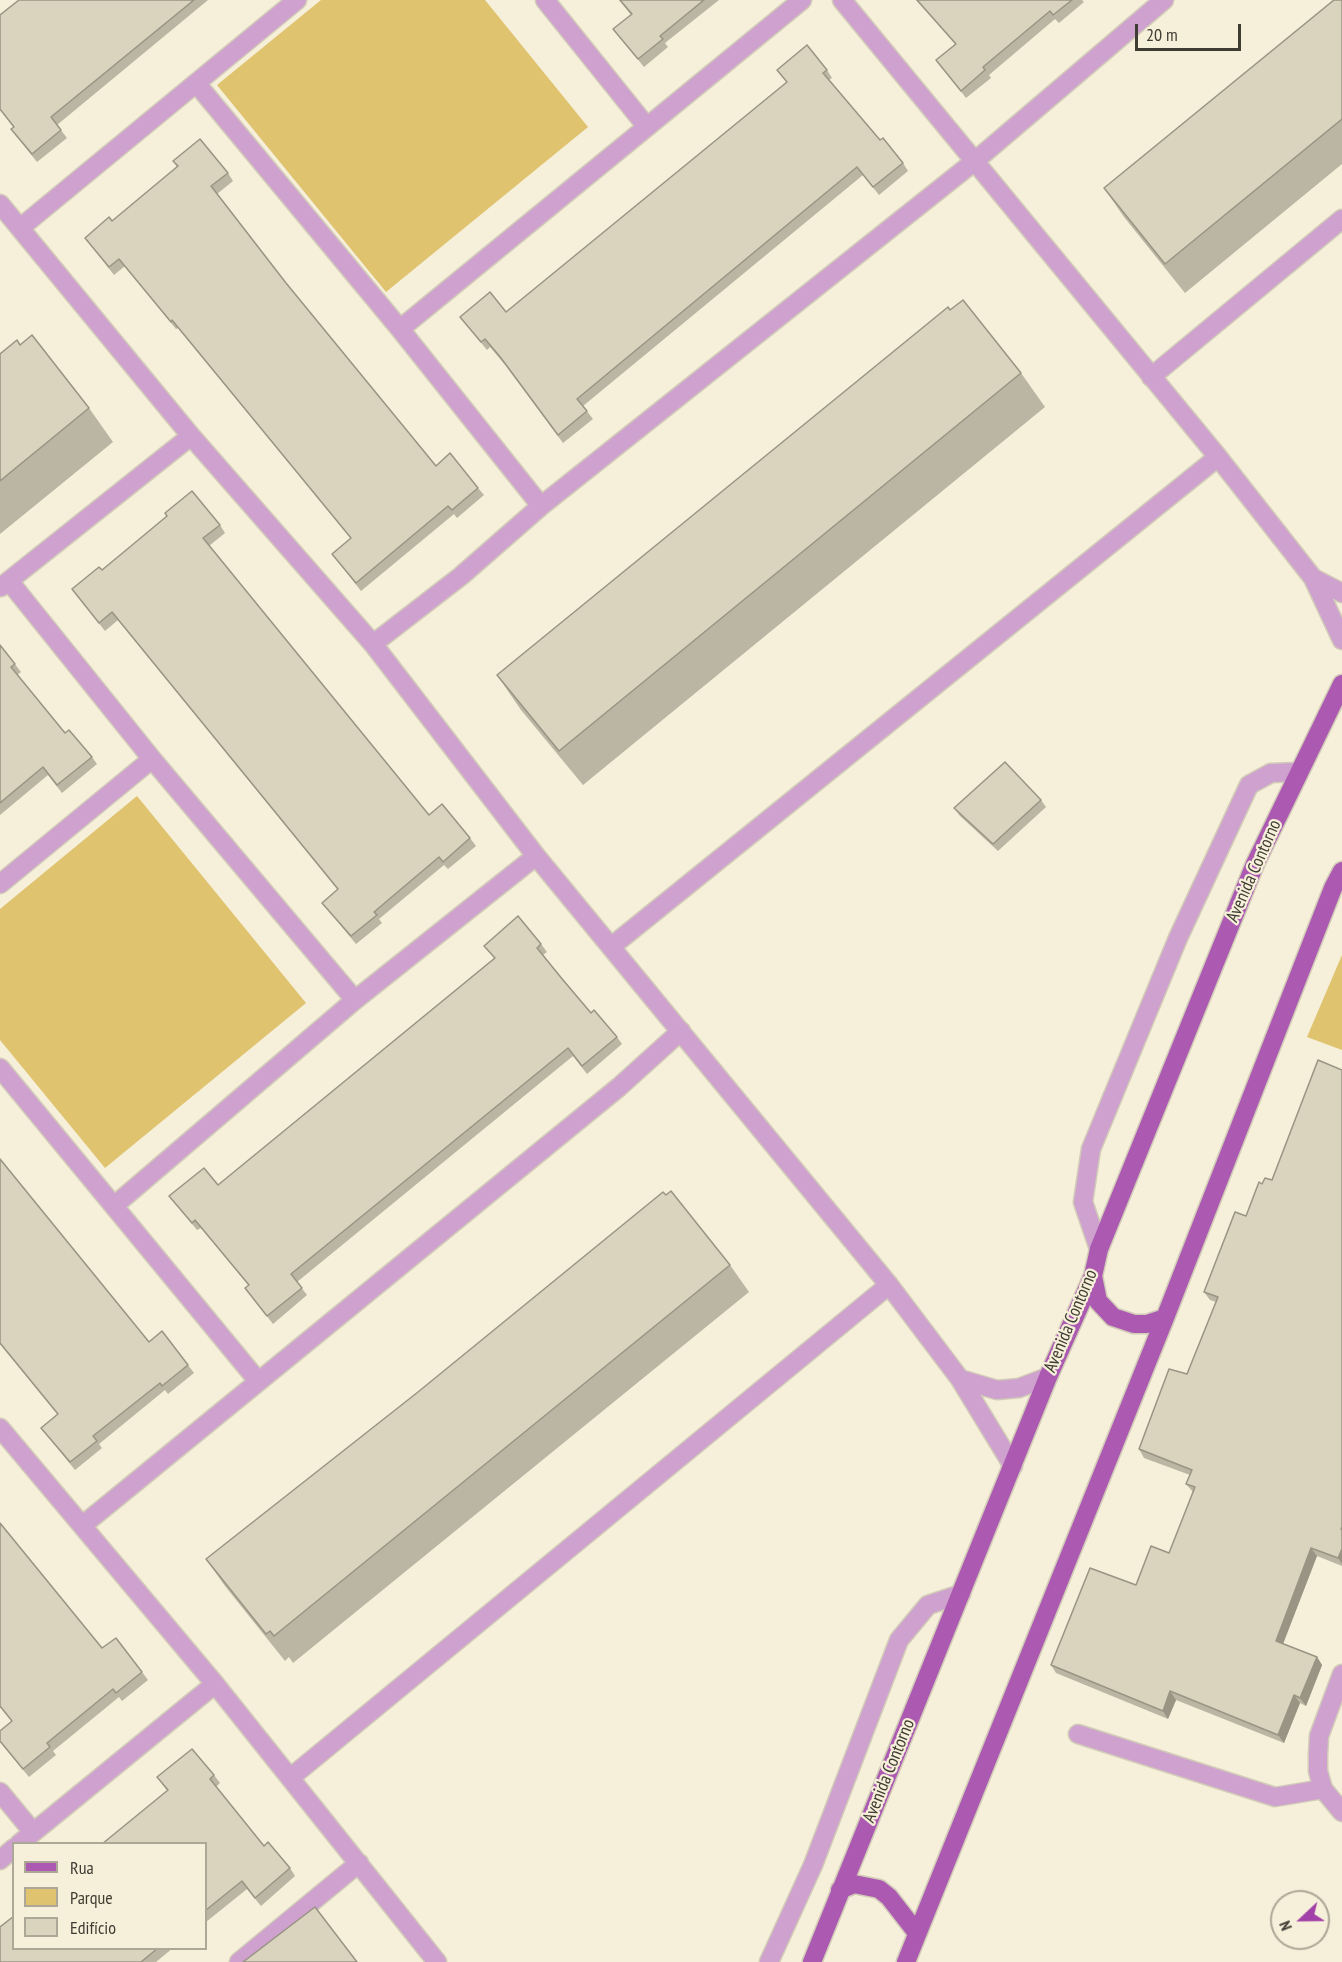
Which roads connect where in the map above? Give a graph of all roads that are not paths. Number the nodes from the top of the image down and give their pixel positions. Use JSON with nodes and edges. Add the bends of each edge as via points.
{"nodes":[{"id":1,"x":297,"y":0,"type":"edge"},
{"id":2,"x":545,"y":0,"type":"edge"},
{"id":3,"x":802,"y":0,"type":"edge"},
{"id":4,"x":842,"y":0,"type":"edge"},
{"id":5,"x":1164,"y":0,"type":"edge"},
{"id":6,"x":1143,"y":6,"type":"edge"},
{"id":7,"x":196,"y":83,"type":"junction"},
{"id":8,"x":647,"y":127,"type":"junction"},
{"id":9,"x":975,"y":161,"type":"junction"},
{"id":10,"x":0,"y":204,"type":"edge"},
{"id":11,"x":1342,"y":219,"type":"edge"},
{"id":12,"x":20,"y":228,"type":"junction"},
{"id":13,"x":400,"y":329,"type":"junction"},
{"id":14,"x":1151,"y":377,"type":"junction"},
{"id":15,"x":191,"y":436,"type":"junction"},
{"id":16,"x":1218,"y":457,"type":"junction"},
{"id":17,"x":542,"y":506,"type":"junction"},
{"id":18,"x":1313,"y":578,"type":"junction"},
{"id":19,"x":4,"y":585,"type":"edge"},
{"id":20,"x":1342,"y":593,"type":"edge"},
{"id":21,"x":1342,"y":640,"type":"edge"},
{"id":22,"x":373,"y":644,"type":"junction"},
{"id":23,"x":1342,"y":684,"type":"edge"},
{"id":24,"x":152,"y":759,"type":"junction"},
{"id":25,"x":1299,"y":772,"type":"junction"},
{"id":26,"x":536,"y":856,"type":"junction"},
{"id":27,"x":1342,"y":871,"type":"edge"},
{"id":28,"x":0,"y":884,"type":"edge"},
{"id":29,"x":612,"y":946,"type":"junction"},
{"id":30,"x":355,"y":1000,"type":"junction"},
{"id":31,"x":681,"y":1031,"type":"junction"},
{"id":32,"x":0,"y":1068,"type":"edge"},
{"id":33,"x":115,"y":1205,"type":"junction"},
{"id":34,"x":1099,"y":1249,"type":"junction"},
{"id":35,"x":1093,"y":1276,"type":"junction"},
{"id":36,"x":889,"y":1285,"type":"junction"},
{"id":37,"x":1165,"y":1318,"type":"junction"},
{"id":38,"x":1048,"y":1377,"type":"junction"},
{"id":39,"x":960,"y":1379,"type":"junction"},
{"id":40,"x":258,"y":1381,"type":"junction"},
{"id":41,"x":0,"y":1428,"type":"edge"},
{"id":42,"x":1013,"y":1466,"type":"junction"},
{"id":43,"x":84,"y":1526,"type":"junction"},
{"id":44,"x":961,"y":1594,"type":"junction"},
{"id":45,"x":1342,"y":1674,"type":"edge"},
{"id":46,"x":216,"y":1684,"type":"junction"},
{"id":47,"x":1078,"y":1734,"type":"dead end"},
{"id":48,"x":291,"y":1778,"type":"junction"},
{"id":49,"x":1323,"y":1789,"type":"junction"},
{"id":50,"x":0,"y":1792,"type":"edge"},
{"id":51,"x":1342,"y":1812,"type":"edge"},
{"id":52,"x":26,"y":1838,"type":"edge"},
{"id":53,"x":12,"y":1850,"type":"edge"},
{"id":54,"x":0,"y":1860,"type":"edge"},
{"id":55,"x":359,"y":1863,"type":"junction"},
{"id":56,"x":840,"y":1890,"type":"junction"},
{"id":57,"x":917,"y":1933,"type":"junction"},
{"id":58,"x":239,"y":1962,"type":"edge"},
{"id":59,"x":437,"y":1962,"type":"edge"},
{"id":60,"x":769,"y":1962,"type":"edge"},
{"id":61,"x":812,"y":1962,"type":"edge"},
{"id":62,"x":906,"y":1962,"type":"edge"}],
"edges":[{"from":1,"to":7,"type":"street"},
{"from":2,"to":8,"type":"street"},
{"from":3,"to":8,"type":"street"},
{"from":4,"to":9,"type":"street"},
{"from":5,"to":6,"type":"street"},
{"from":6,"to":9,"type":"street"},
{"from":7,"to":12,"type":"street"},
{"from":7,"to":13,"type":"street"},
{"from":8,"to":13,"type":"street"},
{"from":9,"to":14,"type":"street"},
{"from":9,"to":17,"type":"street"},
{"from":10,"to":12,"type":"street"},
{"from":11,"to":14,"type":"street"},
{"from":12,"to":15,"type":"street"},
{"from":13,"to":17,"type":"street"},
{"from":14,"to":16,"type":"street"},
{"from":15,"to":19,"type":"street"},
{"from":15,"to":22,"type":"street"},
{"from":16,"to":18,"type":"street"},
{"from":16,"to":29,"type":"street"},
{"from":17,"to":22,"type":"street"},
{"from":18,"to":20,"type":"street"},
{"from":18,"to":21,"type":"street"},
{"from":19,"to":24,"type":"street"},
{"from":22,"to":26,"type":"street"},
{"from":23,"to":25,"type":"main road","name":"Avenida Contorno"},
{"from":24,"to":28,"type":"street"},
{"from":24,"to":30,"type":"street"},
{"from":25,"to":34,"type":"main road","name":"Avenida Contorno","via":[[1255,864]]},
{"from":25,"to":34,"type":"street","via":[[1271,773],[1249,785],[1178,938],[1091,1149],[1083,1202]]},
{"from":26,"to":29,"type":"street"},
{"from":26,"to":30,"type":"street"},
{"from":27,"to":37,"type":"main road"},
{"from":29,"to":31,"type":"street"},
{"from":30,"to":33,"type":"street"},
{"from":31,"to":36,"type":"street"},
{"from":31,"to":40,"type":"street","via":[[619,1087]]},
{"from":32,"to":33,"type":"street"},
{"from":33,"to":40,"type":"street"},
{"from":34,"to":35,"type":"main road","name":"Avenida Contorno"},
{"from":35,"to":37,"type":"main road","via":[[1098,1301],[1113,1317],[1134,1324]]},
{"from":35,"to":38,"type":"main road","name":"Avenida Contorno"},
{"from":36,"to":39,"type":"street"},
{"from":36,"to":48,"type":"street"},
{"from":37,"to":57,"type":"main road"},
{"from":38,"to":39,"type":"street","via":[[1019,1388],[997,1390]]},
{"from":38,"to":42,"type":"main road","name":"Avenida Contorno"},
{"from":39,"to":42,"type":"street"},
{"from":40,"to":43,"type":"street"},
{"from":41,"to":43,"type":"street"},
{"from":42,"to":44,"type":"main road","name":"Avenida Contorno"},
{"from":43,"to":46,"type":"street"},
{"from":44,"to":56,"type":"main road","name":"Avenida Contorno"},
{"from":44,"to":60,"type":"street","via":[[928,1605],[899,1640],[813,1865]]},
{"from":45,"to":49,"type":"street","via":[[1319,1736],[1318,1771]]},
{"from":46,"to":48,"type":"street"},
{"from":46,"to":52,"type":"street"},
{"from":47,"to":49,"type":"street","via":[[1275,1797]]},
{"from":48,"to":55,"type":"street"},
{"from":49,"to":51,"type":"street"},
{"from":50,"to":52,"type":"street"},
{"from":53,"to":54,"type":"street"},
{"from":55,"to":58,"type":"street"},
{"from":55,"to":59,"type":"street"},
{"from":56,"to":57,"type":"main road","via":[[854,1884],[879,1889]]},
{"from":56,"to":61,"type":"main road","name":"Avenida Contorno"},
{"from":57,"to":62,"type":"main road"}]}
